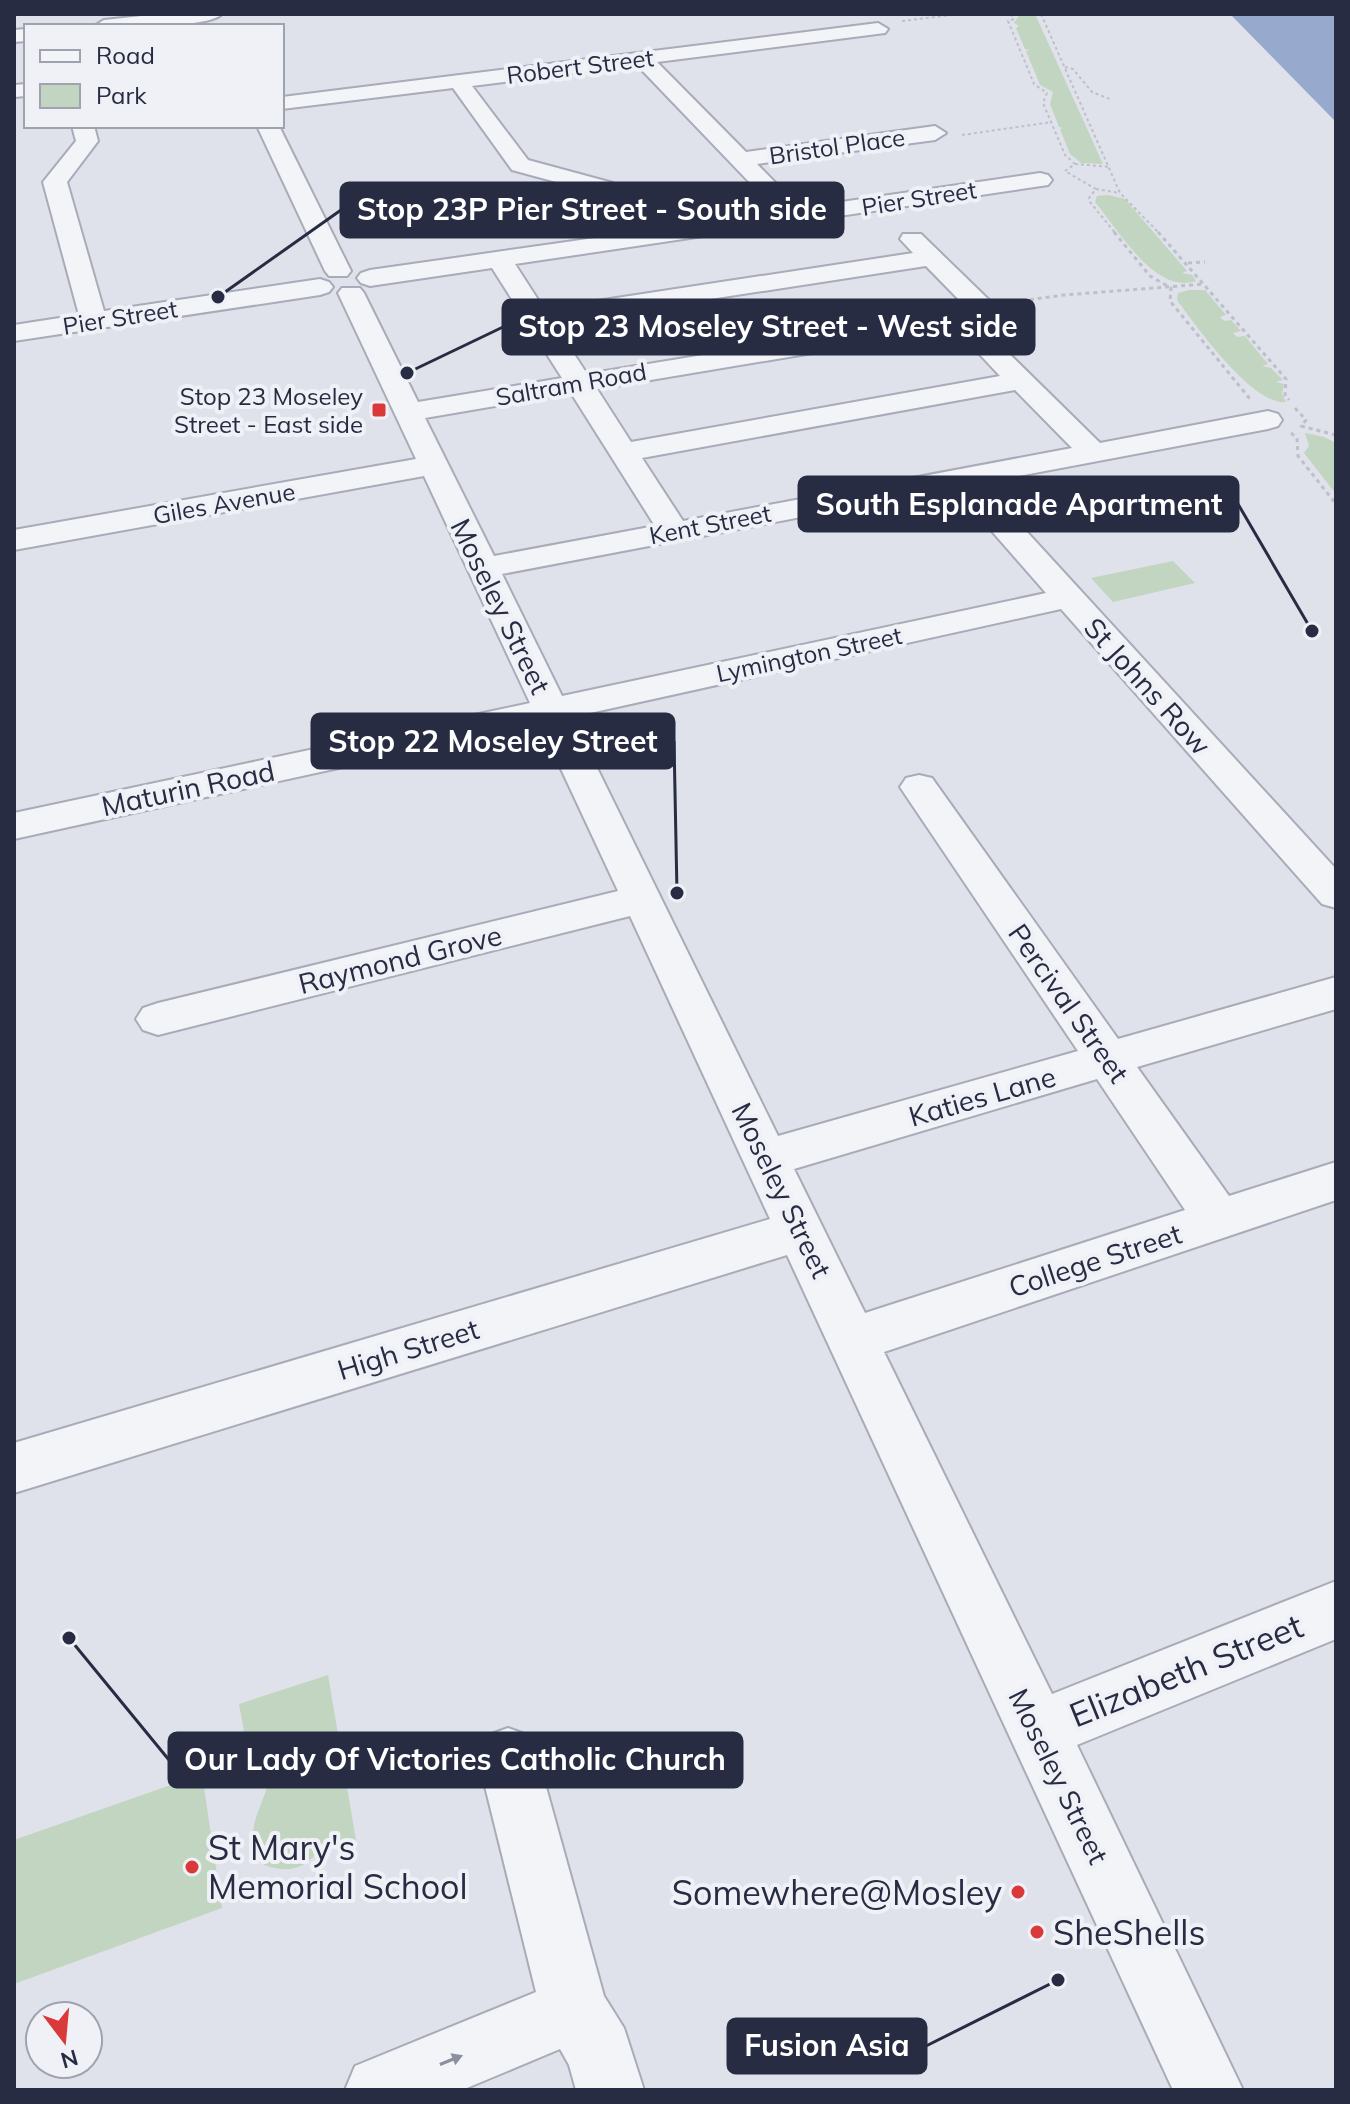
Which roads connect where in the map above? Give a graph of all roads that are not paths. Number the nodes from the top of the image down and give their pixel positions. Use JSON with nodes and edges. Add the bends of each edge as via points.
{"nodes":[{"id":1,"x":213,"y":14,"type":"edge"},
{"id":2,"x":122,"y":24,"type":"edge"},
{"id":3,"x":878,"y":29,"type":"road end"},
{"id":4,"x":641,"y":58,"type":"junction"},
{"id":5,"x":458,"y":81,"type":"junction"},
{"id":6,"x":284,"y":103,"type":"edge"},
{"id":7,"x":84,"y":128,"type":"edge"},
{"id":8,"x":269,"y":128,"type":"edge"},
{"id":9,"x":944,"y":135,"type":"road end"},
{"id":10,"x":740,"y":160,"type":"junction"},
{"id":11,"x":1040,"y":180,"type":"dead end"},
{"id":12,"x":877,"y":205,"type":"junction"},
{"id":13,"x":796,"y":217,"type":"junction"},
{"id":14,"x":647,"y":238,"type":"junction"},
{"id":15,"x":932,"y":258,"type":"junction"},
{"id":16,"x":499,"y":259,"type":"junction"},
{"id":17,"x":345,"y":282,"type":"junction"},
{"id":18,"x":976,"y":313,"type":"junction"},
{"id":19,"x":537,"y":318,"type":"junction"},
{"id":20,"x":94,"y":321,"type":"junction"},
{"id":21,"x":14,"y":333,"type":"edge"},
{"id":22,"x":1020,"y":381,"type":"junction"},
{"id":23,"x":580,"y":383,"type":"junction"},
{"id":24,"x":408,"y":412,"type":"junction"},
{"id":25,"x":1268,"y":420,"type":"road end"},
{"id":26,"x":623,"y":452,"type":"junction"},
{"id":27,"x":1094,"y":454,"type":"junction"},
{"id":28,"x":433,"y":465,"type":"junction"},
{"id":29,"x":960,"y":477,"type":"junction"},
{"id":30,"x":674,"y":531,"type":"junction"},
{"id":31,"x":14,"y":540,"type":"edge"},
{"id":32,"x":483,"y":568,"type":"junction"},
{"id":33,"x":1068,"y":598,"type":"junction"},
{"id":34,"x":550,"y":710,"type":"junction"},
{"id":35,"x":919,"y":787,"type":"dead end"},
{"id":36,"x":14,"y":826,"type":"edge"},
{"id":37,"x":1336,"y":894,"type":"edge"},
{"id":38,"x":643,"y":899,"type":"junction"},
{"id":39,"x":1336,"y":993,"type":"edge"},
{"id":40,"x":158,"y":1019,"type":"dead end"},
{"id":41,"x":1108,"y":1059,"type":"junction"},
{"id":42,"x":767,"y":1158,"type":"junction"},
{"id":43,"x":1336,"y":1181,"type":"edge"},
{"id":44,"x":1218,"y":1219,"type":"junction"},
{"id":45,"x":801,"y":1230,"type":"junction"},
{"id":46,"x":854,"y":1339,"type":"junction"},
{"id":47,"x":14,"y":1468,"type":"edge"},
{"id":48,"x":1336,"y":1610,"type":"edge"},
{"id":49,"x":1036,"y":1731,"type":"junction"},
{"id":50,"x":508,"y":1758,"type":"dead end"},
{"id":51,"x":574,"y":2010,"type":"junction"},
{"id":52,"x":379,"y":2090,"type":"edge"},
{"id":53,"x":610,"y":2090,"type":"edge"},
{"id":54,"x":1209,"y":2090,"type":"edge"}],
"edges":[{"from":1,"to":2,"type":"street"},
{"from":3,"to":4,"type":"street","name":"Robert Street"},
{"from":4,"to":5,"type":"street","name":"Robert Street"},
{"from":4,"to":10,"type":"street"},
{"from":5,"to":6,"type":"street","name":"Robert Street"},
{"from":5,"to":14,"type":"street","via":[[520,165],[605,188]]},
{"from":7,"to":20,"type":"street","via":[[87,141],[55,182]]},
{"from":8,"to":17,"type":"street","name":"Moseley Street"},
{"from":9,"to":10,"type":"street","name":"Bristol Place"},
{"from":10,"to":13,"type":"street"},
{"from":11,"to":12,"type":"street","name":"Pier Street"},
{"from":12,"to":13,"type":"street","name":"Pier Street"},
{"from":12,"to":15,"type":"street"},
{"from":13,"to":14,"type":"street","name":"Pier Street"},
{"from":14,"to":16,"type":"street","name":"Pier Street"},
{"from":15,"to":18,"type":"street"},
{"from":15,"to":19,"type":"street"},
{"from":16,"to":17,"type":"street","name":"Pier Street"},
{"from":16,"to":19,"type":"street"},
{"from":17,"to":20,"type":"street","name":"Pier Street"},
{"from":17,"to":24,"type":"street","name":"Moseley Street"},
{"from":18,"to":22,"type":"street","via":[[968,328]]},
{"from":18,"to":23,"type":"street","name":"Saltram Road"},
{"from":19,"to":23,"type":"street"},
{"from":20,"to":21,"type":"street","name":"Pier Street"},
{"from":22,"to":26,"type":"street"},
{"from":22,"to":27,"type":"street"},
{"from":23,"to":24,"type":"street","name":"Saltram Road"},
{"from":23,"to":26,"type":"street"},
{"from":24,"to":28,"type":"street","name":"Moseley Street"},
{"from":25,"to":27,"type":"street","name":"Kent Street"},
{"from":26,"to":30,"type":"street"},
{"from":27,"to":29,"type":"street","name":"Kent Street"},
{"from":28,"to":31,"type":"street","name":"Giles Avenue"},
{"from":28,"to":32,"type":"street","name":"Moseley Street"},
{"from":29,"to":30,"type":"street","name":"Kent Street"},
{"from":29,"to":33,"type":"street","name":"St Johns Row"},
{"from":30,"to":32,"type":"street","name":"Kent Street"},
{"from":32,"to":34,"type":"street","name":"Moseley Street"},
{"from":33,"to":34,"type":"street","name":"Lymington Street"},
{"from":33,"to":37,"type":"street","name":"St Johns Row"},
{"from":34,"to":36,"type":"street","name":"Maturin Road"},
{"from":34,"to":38,"type":"street","name":"Moseley Street"},
{"from":35,"to":41,"type":"street","name":"Percival Street"},
{"from":38,"to":40,"type":"street","name":"Raymond Grove"},
{"from":38,"to":42,"type":"street","name":"Moseley Street"},
{"from":39,"to":41,"type":"street","name":"Katies Lane"},
{"from":41,"to":42,"type":"street","name":"Katies Lane"},
{"from":41,"to":44,"type":"street","name":"Percival Street"},
{"from":42,"to":45,"type":"street","name":"Moseley Street"},
{"from":43,"to":44,"type":"street","name":"College Street"},
{"from":44,"to":46,"type":"street","name":"College Street"},
{"from":45,"to":46,"type":"street","name":"Moseley Street"},
{"from":45,"to":47,"type":"street","name":"High Street"},
{"from":46,"to":49,"type":"street","name":"Moseley Street"},
{"from":48,"to":49,"type":"street","name":"Elizabeth Street"},
{"from":49,"to":54,"type":"street","name":"Moseley Street"},
{"from":50,"to":51,"type":"street"},
{"from":52,"to":51,"type":"street","one_way":true},
{"from":51,"to":53,"type":"street","via":[[600,2052]]}]}
